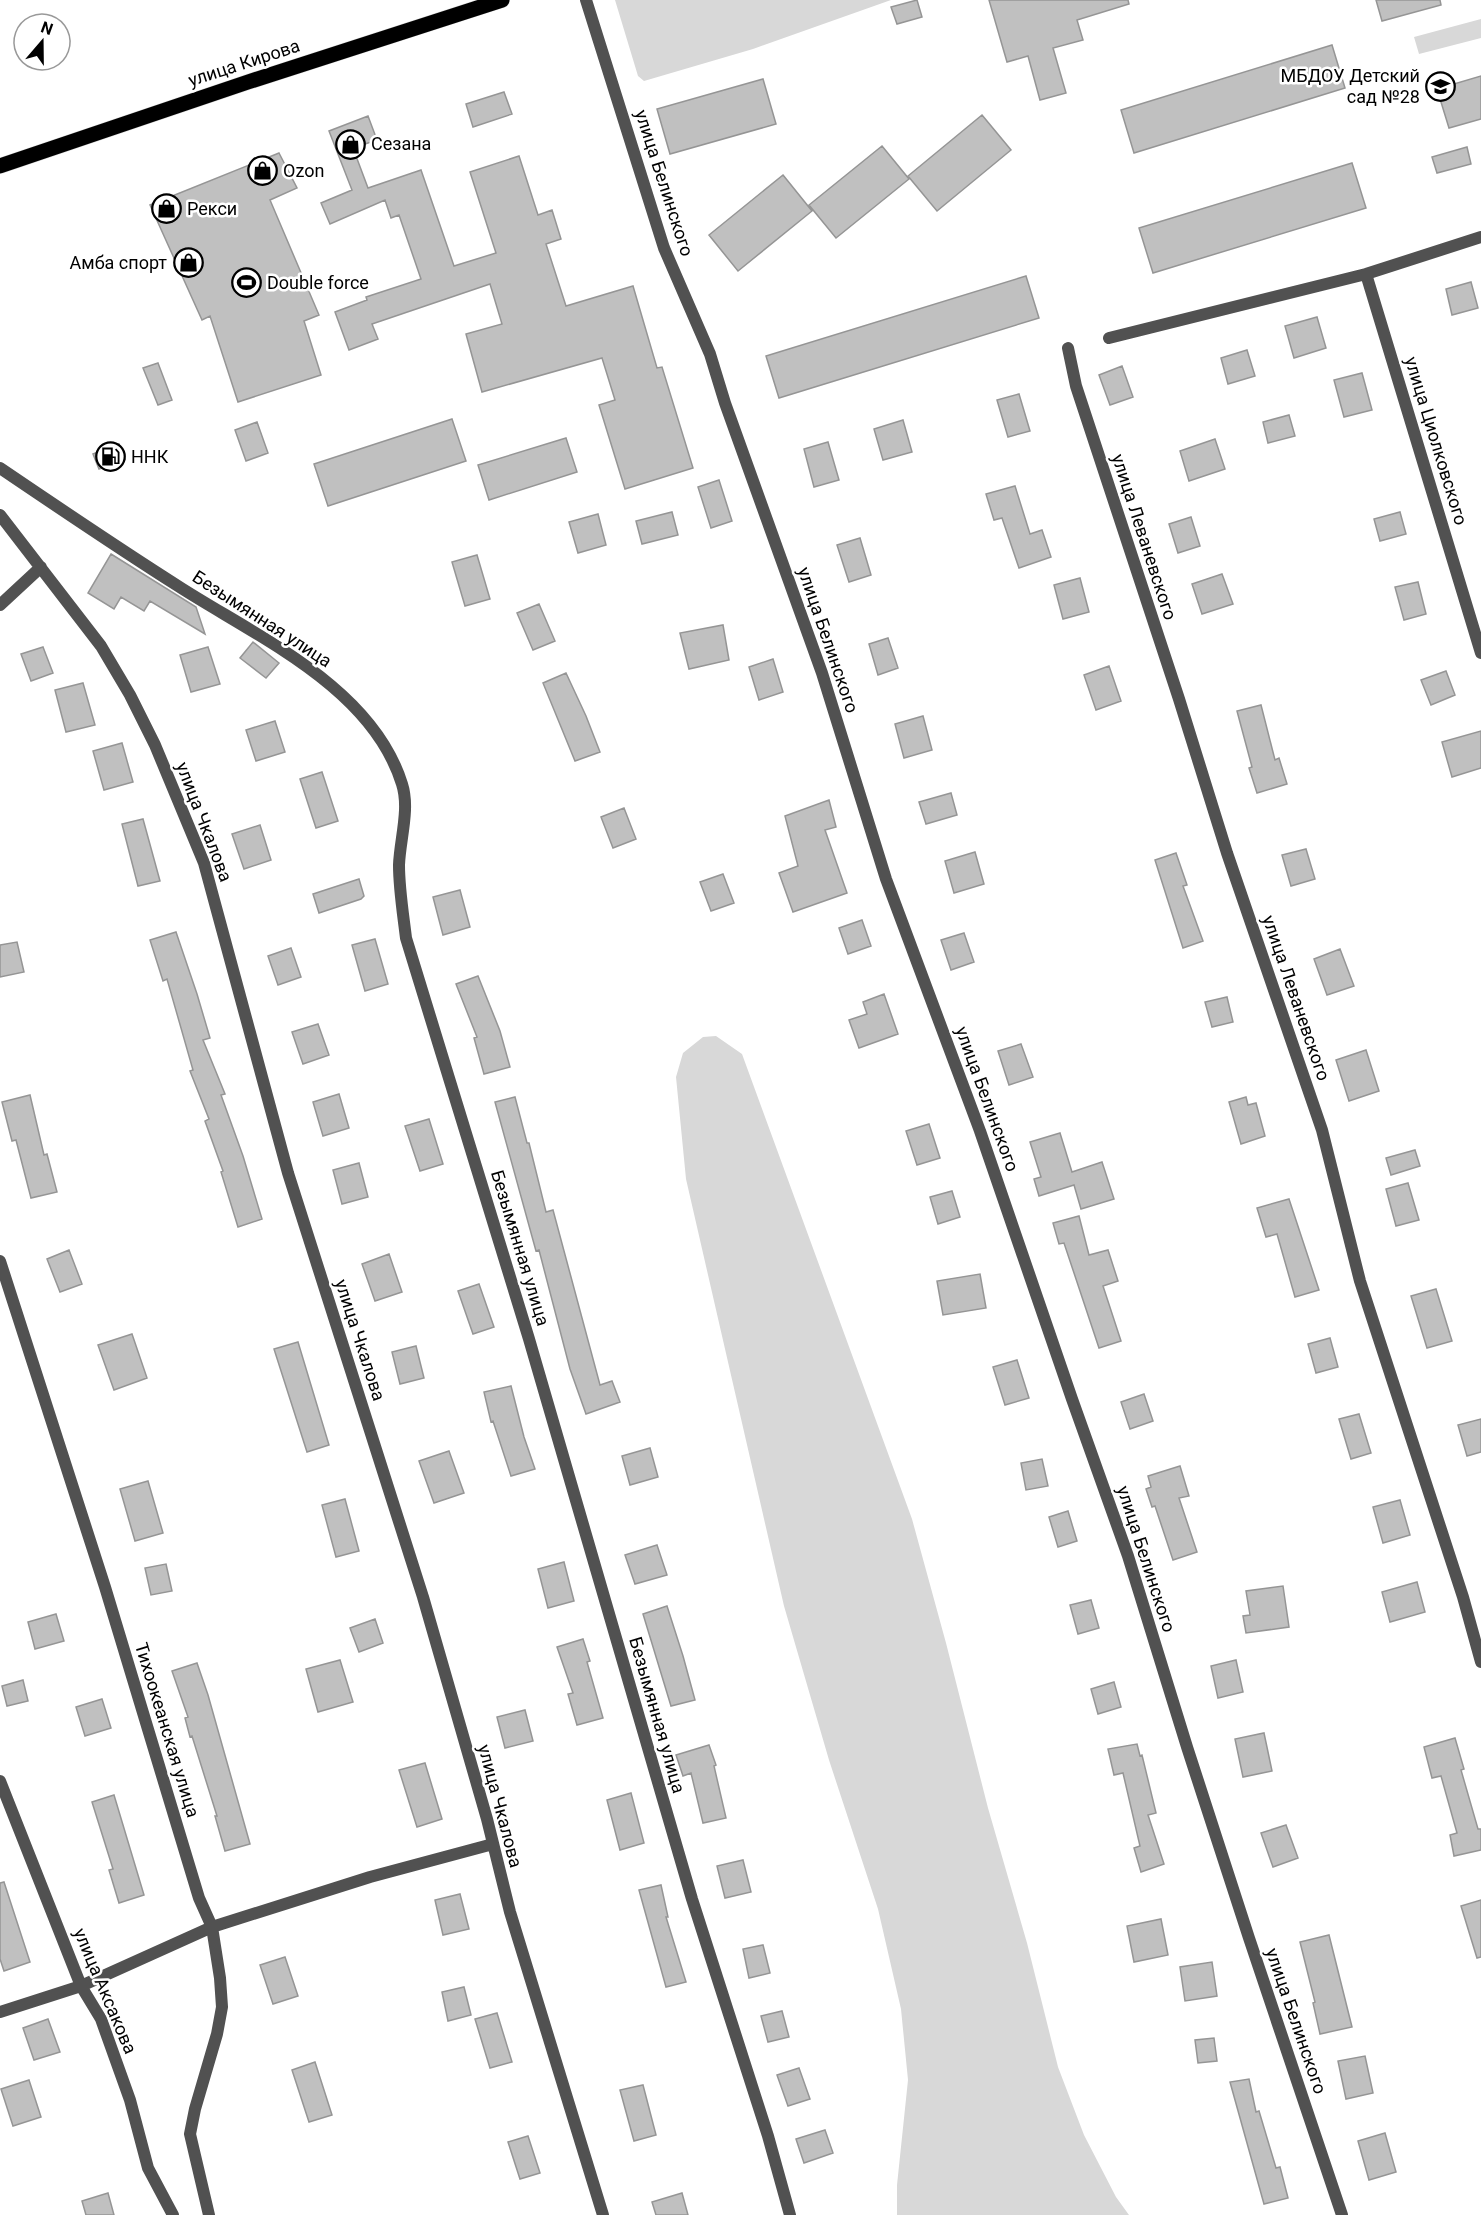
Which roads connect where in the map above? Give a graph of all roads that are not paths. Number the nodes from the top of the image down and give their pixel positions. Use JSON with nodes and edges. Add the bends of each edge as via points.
{"nodes":[{"id":1,"x":502,"y":0,"type":"edge"},
{"id":2,"x":586,"y":0,"type":"edge"},
{"id":3,"x":0,"y":166,"type":"edge"},
{"id":4,"x":1481,"y":237,"type":"edge"},
{"id":5,"x":1366,"y":274,"type":"junction"},
{"id":6,"x":1109,"y":338,"type":"dead end"},
{"id":7,"x":1068,"y":348,"type":"dead end"},
{"id":8,"x":0,"y":468,"type":"edge"},
{"id":9,"x":0,"y":515,"type":"edge"},
{"id":10,"x":41,"y":567,"type":"junction"},
{"id":11,"x":0,"y":605,"type":"edge"},
{"id":12,"x":1481,"y":653,"type":"edge"},
{"id":13,"x":0,"y":1261,"type":"edge"},
{"id":14,"x":1481,"y":1662,"type":"edge"},
{"id":15,"x":0,"y":1781,"type":"edge"},
{"id":16,"x":493,"y":1845,"type":"junction"},
{"id":17,"x":212,"y":1927,"type":"junction"},
{"id":18,"x":81,"y":1986,"type":"junction"},
{"id":19,"x":0,"y":2012,"type":"edge"},
{"id":20,"x":173,"y":2215,"type":"edge"},
{"id":21,"x":208,"y":2215,"type":"edge"},
{"id":22,"x":603,"y":2215,"type":"edge"},
{"id":23,"x":790,"y":2215,"type":"edge"},
{"id":24,"x":1342,"y":2215,"type":"edge"}],
"edges":[{"from":1,"to":3,"type":"main road","name":"улица Кирова"},
{"from":2,"to":24,"type":"street","name":"улица Белинского","via":[[664,248],[710,354],[822,673],[886,879],[980,1131],[1128,1556],[1186,1747]]},
{"from":4,"to":5,"type":"street"},
{"from":5,"to":6,"type":"street"},
{"from":5,"to":12,"type":"street","name":"улица Циолковского"},
{"from":7,"to":14,"type":"street","name":"улица Леваневского","via":[[1076,386],[1227,853],[1322,1130],[1360,1281]]},
{"from":8,"to":23,"type":"street","name":"Безымянная улица","via":[[313,671],[376,732],[396,770],[404,801],[399,881],[406,938]]},
{"from":9,"to":10,"type":"street","name":"улица Чкалова"},
{"from":10,"to":11,"type":"street"},
{"from":10,"to":16,"type":"street","name":"улица Чкалова","via":[[101,646],[130,695],[204,863],[288,1173],[423,1597]]},
{"from":13,"to":17,"type":"street","name":"Тихоокеанская улица","via":[[199,1898]]},
{"from":15,"to":18,"type":"street","name":"улица Аксакова"},
{"from":16,"to":17,"type":"street","via":[[370,1876]]},
{"from":16,"to":22,"type":"street","name":"улица Чкалова","via":[[513,1923]]},
{"from":17,"to":18,"type":"street"},
{"from":17,"to":21,"type":"street","name":"Тихоокеанская улица","via":[[222,2007],[190,2134]]},
{"from":18,"to":19,"type":"street"},
{"from":18,"to":20,"type":"street","name":"улица Аксакова","via":[[101,2019],[130,2100],[148,2168]]}]}
